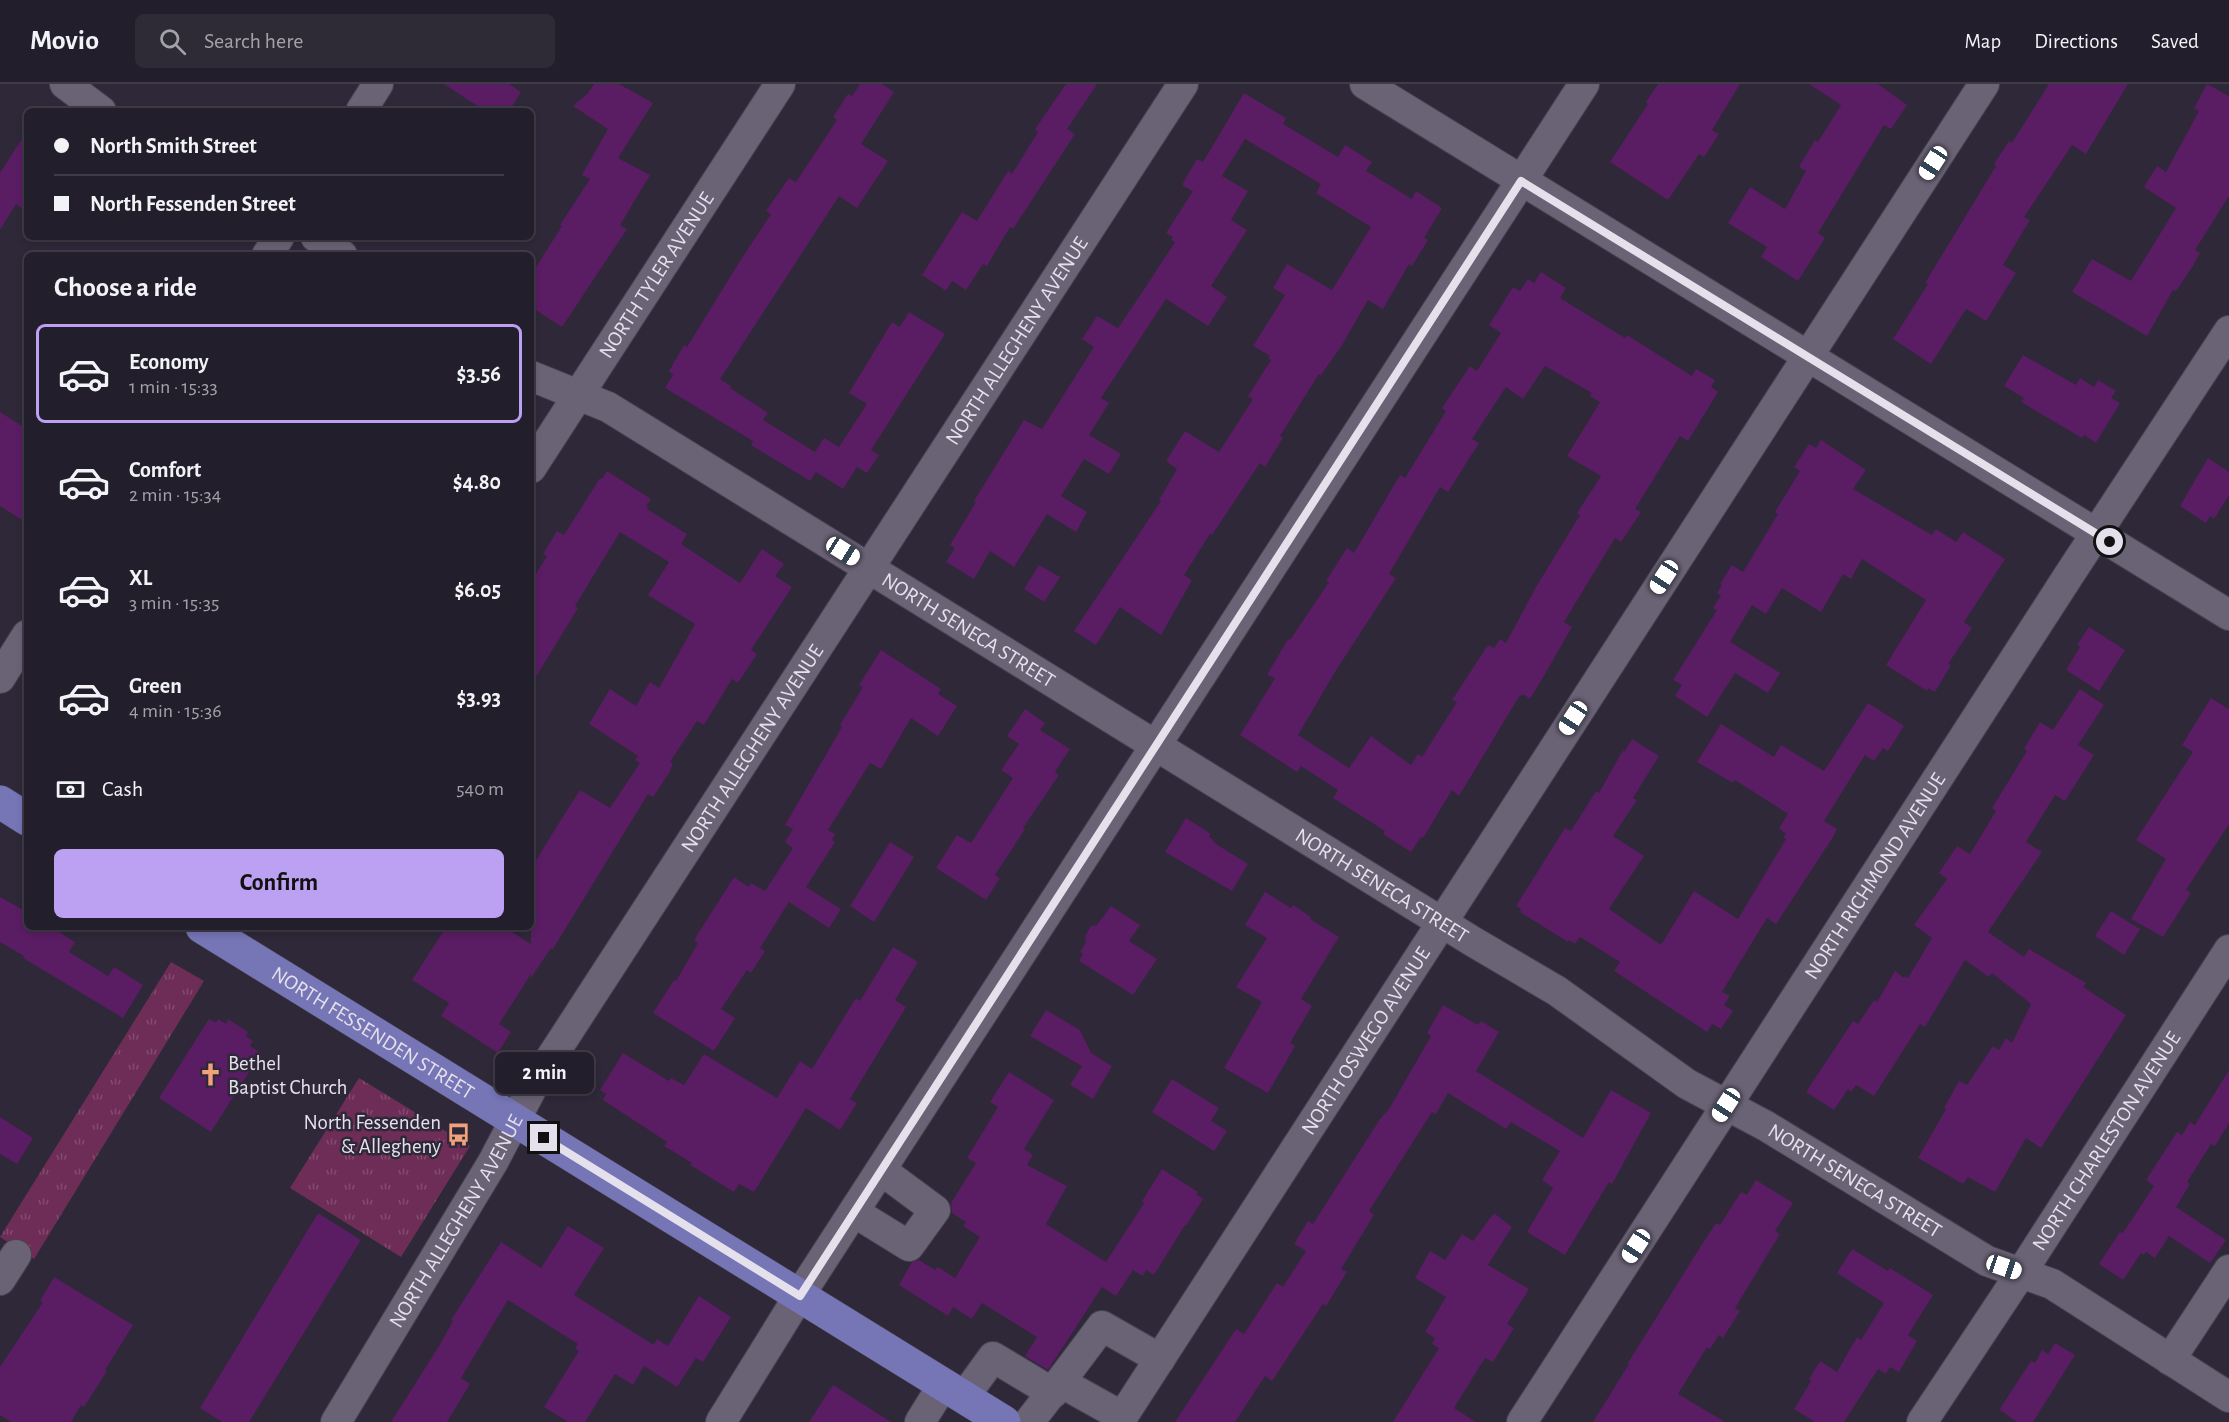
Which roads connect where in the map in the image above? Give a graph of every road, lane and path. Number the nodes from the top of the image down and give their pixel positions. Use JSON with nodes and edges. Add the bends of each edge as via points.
{"nodes":[{"id":1,"x":65,"y":84,"type":"edge"},
{"id":2,"x":378,"y":84,"type":"edge"},
{"id":3,"x":780,"y":84,"type":"edge"},
{"id":4,"x":1182,"y":84,"type":"edge"},
{"id":5,"x":1365,"y":84,"type":"edge"},
{"id":6,"x":1584,"y":84,"type":"edge"},
{"id":7,"x":1984,"y":84,"type":"edge"},
{"id":8,"x":97,"y":108,"type":"edge"},
{"id":9,"x":363,"y":108,"type":"edge"},
{"id":10,"x":1521,"y":181,"type":"junction"},
{"id":11,"x":320,"y":240,"type":"edge"},
{"id":12,"x":338,"y":252,"type":"edge"},
{"id":13,"x":2229,"y":331,"type":"edge"},
{"id":14,"x":1808,"y":356,"type":"junction"},
{"id":15,"x":534,"y":377,"type":"edge"},
{"id":16,"x":578,"y":395,"type":"junction"},
{"id":17,"x":534,"y":463,"type":"edge"},
{"id":18,"x":2096,"y":533,"type":"junction"},
{"id":19,"x":869,"y":568,"type":"junction"},
{"id":20,"x":2229,"y":615,"type":"edge"},
{"id":21,"x":24,"y":640,"type":"edge"},
{"id":22,"x":0,"y":678,"type":"edge"},
{"id":23,"x":1156,"y":746,"type":"junction"},
{"id":24,"x":0,"y":802,"type":"edge"},
{"id":25,"x":24,"y":817,"type":"edge"},
{"id":26,"x":1441,"y":922,"type":"junction"},
{"id":27,"x":221,"y":932,"type":"edge"},
{"id":28,"x":2229,"y":950,"type":"edge"},
{"id":29,"x":1726,"y":1105,"type":"junction"},
{"id":30,"x":515,"y":1120,"type":"junction"},
{"id":31,"x":881,"y":1170,"type":"junction"},
{"id":32,"x":854,"y":1212,"type":"junction"},
{"id":33,"x":16,"y":1255,"type":"dead end"},
{"id":34,"x":2229,"y":1270,"type":"edge"},
{"id":35,"x":2021,"y":1273,"type":"junction"},
{"id":36,"x":0,"y":1280,"type":"edge"},
{"id":37,"x":800,"y":1296,"type":"junction"},
{"id":38,"x":1160,"y":1359,"type":"junction"},
{"id":39,"x":2170,"y":1359,"type":"junction"},
{"id":40,"x":1057,"y":1387,"type":"junction"},
{"id":41,"x":954,"y":1391,"type":"junction"},
{"id":42,"x":2229,"y":1397,"type":"edge"},
{"id":43,"x":1121,"y":1419,"type":"edge"},
{"id":44,"x":336,"y":1422,"type":"edge"},
{"id":45,"x":721,"y":1422,"type":"edge"},
{"id":46,"x":920,"y":1422,"type":"edge"},
{"id":47,"x":1004,"y":1422,"type":"edge"},
{"id":48,"x":1029,"y":1422,"type":"edge"},
{"id":49,"x":1522,"y":1422,"type":"edge"},
{"id":50,"x":1922,"y":1422,"type":"edge"}],
"edges":[{"from":1,"to":8,"type":"street"},
{"from":2,"to":9,"type":"street"},
{"from":3,"to":16,"type":"street","name":"NORTH TYLER AVENUE"},
{"from":4,"to":19,"type":"street","name":"NORTH ALLEGHENY AVENUE"},
{"from":5,"to":10,"type":"street"},
{"from":6,"to":10,"type":"street"},
{"from":7,"to":14,"type":"street","name":"NORTH OSWEGO AVENUE"},
{"from":10,"to":14,"type":"street"},
{"from":10,"to":23,"type":"street"},
{"from":11,"to":12,"type":"street"},
{"from":13,"to":18,"type":"street","name":"NORTH RICHMOND AVENUE"},
{"from":14,"to":18,"type":"street"},
{"from":14,"to":26,"type":"street","name":"NORTH OSWEGO AVENUE"},
{"from":15,"to":16,"type":"street","name":"NORTH SENECA STREET"},
{"from":16,"to":17,"type":"street","name":"NORTH TYLER AVENUE"},
{"from":16,"to":19,"type":"street","name":"NORTH SENECA STREET","via":[[608,407]]},
{"from":18,"to":20,"type":"street"},
{"from":18,"to":29,"type":"street","name":"NORTH RICHMOND AVENUE"},
{"from":19,"to":23,"type":"street","name":"NORTH SENECA STREET"},
{"from":19,"to":30,"type":"street","name":"NORTH ALLEGHENY AVENUE","via":[[534,1084]]},
{"from":21,"to":22,"type":"street"},
{"from":23,"to":26,"type":"street","name":"NORTH SENECA STREET"},
{"from":23,"to":31,"type":"street"},
{"from":24,"to":25,"type":"main road"},
{"from":26,"to":29,"type":"street","name":"NORTH SENECA STREET","via":[[1557,991],[1687,1084]]},
{"from":26,"to":38,"type":"street","name":"NORTH OSWEGO AVENUE"},
{"from":27,"to":30,"type":"main road","name":"NORTH FESSENDEN STREET"},
{"from":28,"to":35,"type":"street","name":"NORTH CHARLESTON AVENUE"},
{"from":29,"to":35,"type":"street","name":"NORTH SENECA STREET","via":[[1987,1261]]},
{"from":29,"to":49,"type":"street","name":"NORTH RICHMOND AVENUE"},
{"from":30,"to":37,"type":"main road","name":"NORTH FESSENDEN STREET"},
{"from":30,"to":44,"type":"street","name":"NORTH ALLEGHENY AVENUE"},
{"from":31,"to":32,"type":"street"},
{"from":31,"to":32,"type":"street","via":[[934,1210],[909,1246]]},
{"from":32,"to":37,"type":"street"},
{"from":33,"to":36,"type":"street"},
{"from":34,"to":39,"type":"street"},
{"from":35,"to":39,"type":"street","name":"NORTH SENECA STREET","via":[[2052,1284]]},
{"from":35,"to":50,"type":"street","name":"NORTH CHARLESTON AVENUE"},
{"from":37,"to":41,"type":"main road","name":"NORTH FESSENDEN STREET"},
{"from":37,"to":45,"type":"street"},
{"from":38,"to":40,"type":"street","via":[[1102,1326]]},
{"from":38,"to":43,"type":"street","name":"NORTH OSWEGO AVENUE"},
{"from":39,"to":42,"type":"street","name":"NORTH SENECA STREET"},
{"from":40,"to":41,"type":"street","via":[[993,1357]]},
{"from":40,"to":43,"type":"street"},
{"from":40,"to":48,"type":"street"},
{"from":41,"to":46,"type":"street"},
{"from":41,"to":47,"type":"main road","name":"NORTH FESSENDEN STREET"}]}
